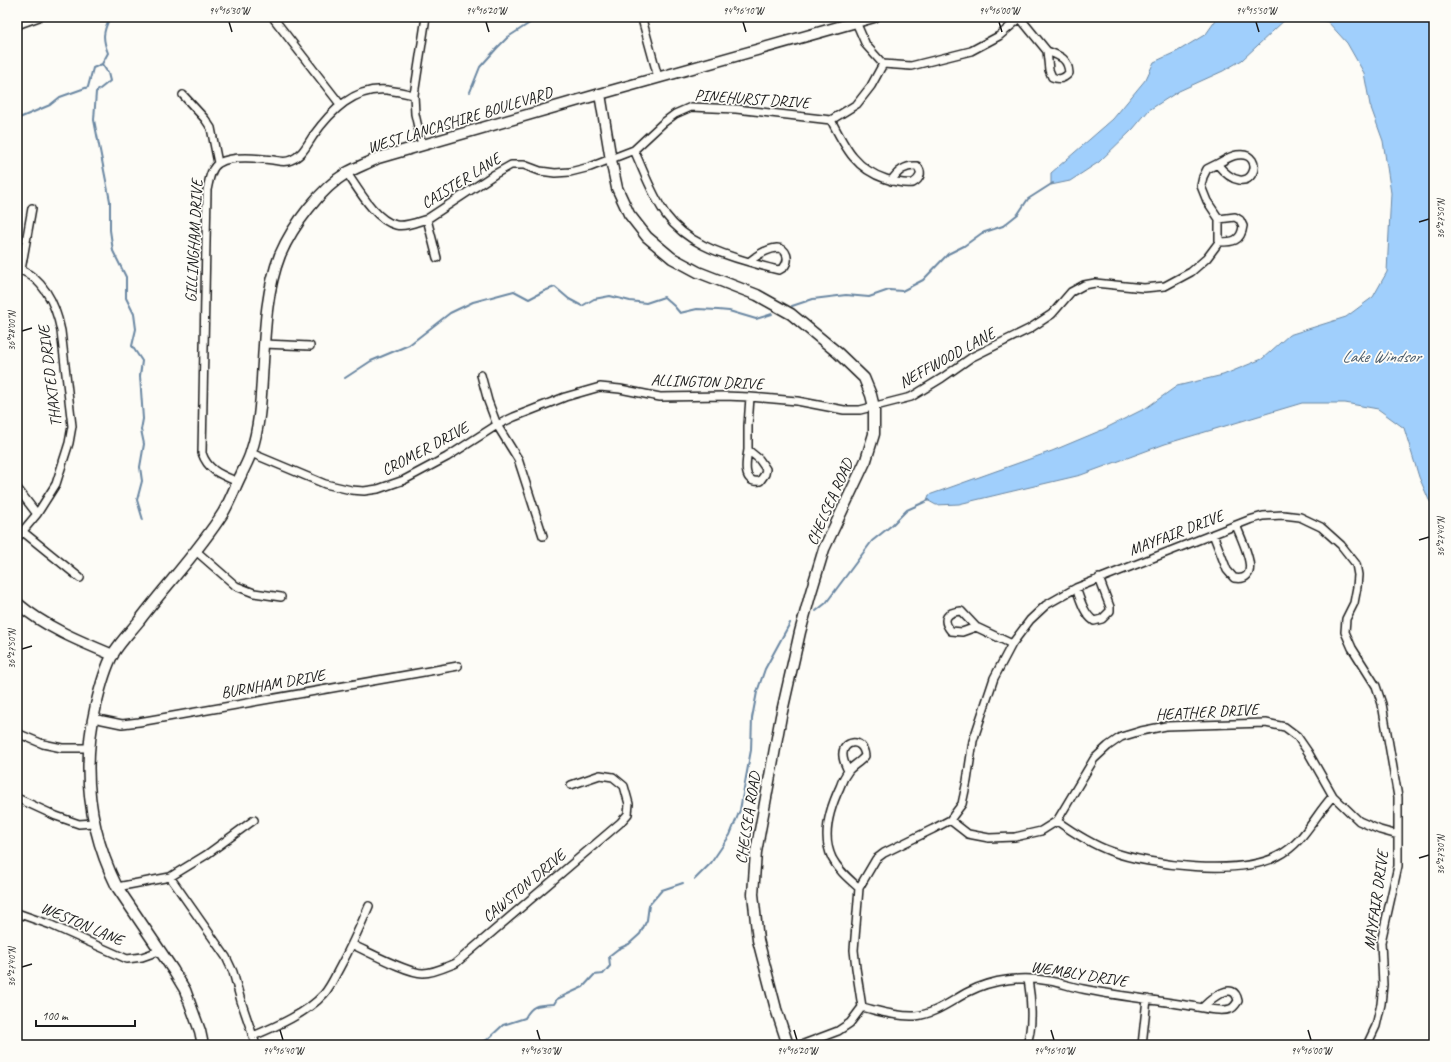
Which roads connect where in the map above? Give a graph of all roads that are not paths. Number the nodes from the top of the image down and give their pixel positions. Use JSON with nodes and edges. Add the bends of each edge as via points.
{"nodes":[{"id":1,"x":39,"y":17,"type":"edge"},
{"id":2,"x":426,"y":17,"type":"edge"},
{"id":3,"x":874,"y":17,"type":"edge"},
{"id":4,"x":1021,"y":17,"type":"edge"},
{"id":5,"x":274,"y":19,"type":"dead end"},
{"id":6,"x":642,"y":19,"type":"dead end"},
{"id":7,"x":860,"y":20,"type":"edge"},
{"id":8,"x":17,"y":25,"type":"edge"},
{"id":9,"x":1048,"y":51,"type":"dead end"},
{"id":10,"x":883,"y":64,"type":"junction"},
{"id":11,"x":658,"y":77,"type":"junction"},
{"id":12,"x":600,"y":94,"type":"junction"},
{"id":13,"x":414,"y":95,"type":"junction"},
{"id":14,"x":183,"y":96,"type":"dead end"},
{"id":15,"x":340,"y":104,"type":"junction"},
{"id":16,"x":832,"y":120,"type":"junction"},
{"id":17,"x":422,"y":145,"type":"junction"},
{"id":18,"x":634,"y":150,"type":"junction"},
{"id":19,"x":611,"y":160,"type":"junction"},
{"id":20,"x":218,"y":163,"type":"junction"},
{"id":21,"x":1217,"y":164,"type":"junction"},
{"id":22,"x":347,"y":173,"type":"junction"},
{"id":23,"x":891,"y":181,"type":"dead end"},
{"id":24,"x":32,"y":208,"type":"dead end"},
{"id":25,"x":1219,"y":219,"type":"junction"},
{"id":26,"x":426,"y":220,"type":"junction"},
{"id":27,"x":1219,"y":242,"type":"junction"},
{"id":28,"x":438,"y":258,"type":"dead end"},
{"id":29,"x":749,"y":262,"type":"junction"},
{"id":30,"x":19,"y":271,"type":"edge"},
{"id":31,"x":264,"y":344,"type":"junction"},
{"id":32,"x":310,"y":346,"type":"dead end"},
{"id":33,"x":481,"y":375,"type":"dead end"},
{"id":34,"x":750,"y":397,"type":"junction"},
{"id":35,"x":874,"y":407,"type":"junction"},
{"id":36,"x":497,"y":425,"type":"junction"},
{"id":37,"x":748,"y":450,"type":"dead end"},
{"id":38,"x":251,"y":452,"type":"junction"},
{"id":39,"x":238,"y":482,"type":"junction"},
{"id":40,"x":17,"y":488,"type":"edge"},
{"id":41,"x":37,"y":514,"type":"junction"},
{"id":42,"x":1236,"y":525,"type":"junction"},
{"id":43,"x":22,"y":531,"type":"junction"},
{"id":44,"x":1213,"y":534,"type":"junction"},
{"id":45,"x":543,"y":536,"type":"dead end"},
{"id":46,"x":17,"y":538,"type":"edge"},
{"id":47,"x":196,"y":551,"type":"junction"},
{"id":48,"x":80,"y":578,"type":"dead end"},
{"id":49,"x":1099,"y":578,"type":"junction"},
{"id":50,"x":1076,"y":588,"type":"junction"},
{"id":51,"x":281,"y":597,"type":"dead end"},
{"id":52,"x":17,"y":603,"type":"edge"},
{"id":53,"x":976,"y":627,"type":"dead end"},
{"id":54,"x":1012,"y":644,"type":"junction"},
{"id":55,"x":113,"y":655,"type":"junction"},
{"id":56,"x":458,"y":666,"type":"dead end"},
{"id":57,"x":93,"y":718,"type":"junction"},
{"id":58,"x":17,"y":733,"type":"edge"},
{"id":59,"x":89,"y":748,"type":"junction"},
{"id":60,"x":848,"y":771,"type":"dead end"},
{"id":61,"x":571,"y":785,"type":"dead end"},
{"id":62,"x":1333,"y":796,"type":"junction"},
{"id":63,"x":17,"y":798,"type":"edge"},
{"id":64,"x":254,"y":820,"type":"dead end"},
{"id":65,"x":950,"y":820,"type":"junction"},
{"id":66,"x":1057,"y":821,"type":"junction"},
{"id":67,"x":93,"y":823,"type":"junction"},
{"id":68,"x":1398,"y":835,"type":"junction"},
{"id":69,"x":170,"y":877,"type":"junction"},
{"id":70,"x":117,"y":887,"type":"junction"},
{"id":71,"x":859,"y":888,"type":"junction"},
{"id":72,"x":369,"y":906,"type":"dead end"},
{"id":73,"x":17,"y":913,"type":"edge"},
{"id":74,"x":353,"y":945,"type":"junction"},
{"id":75,"x":159,"y":951,"type":"junction"},
{"id":76,"x":1028,"y":979,"type":"junction"},
{"id":77,"x":1147,"y":999,"type":"junction"},
{"id":78,"x":862,"y":1007,"type":"junction"},
{"id":79,"x":1203,"y":1007,"type":"dead end"},
{"id":80,"x":253,"y":1036,"type":"junction"},
{"id":81,"x":203,"y":1045,"type":"edge"},
{"id":82,"x":256,"y":1045,"type":"edge"},
{"id":83,"x":788,"y":1045,"type":"edge"},
{"id":84,"x":800,"y":1045,"type":"edge"},
{"id":85,"x":1026,"y":1045,"type":"edge"},
{"id":86,"x":1142,"y":1045,"type":"edge"},
{"id":87,"x":1367,"y":1045,"type":"edge"}],
"edges":[{"from":1,"to":8,"type":"street"},
{"from":2,"to":13,"type":"street"},
{"from":3,"to":7,"type":"main road","name":"WEST LANCASHIRE BOULEVARD"},
{"from":4,"to":9,"type":"street"},
{"from":4,"to":10,"type":"street","via":[[999,36],[971,51],[911,66]]},
{"from":5,"to":15,"type":"street"},
{"from":6,"to":11,"type":"street"},
{"from":7,"to":10,"type":"street","via":[[866,45]]},
{"from":7,"to":11,"type":"main road","name":"WEST LANCASHIRE BOULEVARD"},
{"from":10,"to":16,"type":"street","name":"PINEHURST DRIVE","via":[[857,104]]},
{"from":11,"to":12,"type":"main road","name":"WEST LANCASHIRE BOULEVARD"},
{"from":12,"to":17,"type":"main road","name":"WEST LANCASHIRE BOULEVARD"},
{"from":12,"to":19,"type":"main road","name":"CHELSEA ROAD"},
{"from":13,"to":15,"type":"street","name":"GILLINGHAM DRIVE","via":[[374,90],[361,93]]},
{"from":13,"to":17,"type":"street","via":[[415,114]]},
{"from":14,"to":20,"type":"street","via":[[205,118],[210,128]]},
{"from":15,"to":20,"type":"street","name":"GILLINGHAM DRIVE","via":[[303,151],[292,160],[286,162],[243,158]]},
{"from":16,"to":18,"type":"street","name":"PINEHURST DRIVE","via":[[736,109],[691,107],[675,114]]},
{"from":16,"to":23,"type":"street","via":[[858,164],[873,175]]},
{"from":17,"to":22,"type":"main road","name":"WEST LANCASHIRE BOULEVARD","via":[[378,158]]},
{"from":18,"to":19,"type":"street","name":"PINEHURST DRIVE"},
{"from":18,"to":29,"type":"street","via":[[658,202],[677,228],[700,244]]},
{"from":19,"to":26,"type":"street","name":"CAISTER LANE","via":[[570,172],[555,173],[524,165],[511,165]]},
{"from":19,"to":35,"type":"main road","name":"CHELSEA ROAD","via":[[617,188],[629,214],[647,237],[672,258],[698,272],[757,294],[791,314],[864,378],[872,395]]},
{"from":20,"to":39,"type":"street","name":"GILLINGHAM DRIVE","via":[[210,174],[208,190],[202,453],[210,468]]},
{"from":21,"to":21,"type":"street","via":[[1229,177],[1238,180],[1247,179],[1254,170],[1253,160],[1244,155],[1230,157]]},
{"from":21,"to":25,"type":"street","via":[[1207,169],[1201,186]]},
{"from":22,"to":26,"type":"street","name":"CAISTER LANE","via":[[365,200],[390,223],[404,225]]},
{"from":22,"to":31,"type":"main road","name":"WEST LANCASHIRE BOULEVARD","via":[[309,208],[280,256],[270,294]]},
{"from":24,"to":30,"type":"street"},
{"from":25,"to":27,"type":"street"},
{"from":25,"to":27,"type":"street","via":[[1235,217],[1243,226],[1240,237],[1232,242]]},
{"from":26,"to":28,"type":"street"},
{"from":27,"to":35,"type":"street","name":"NEFFWOOD LANE","via":[[1207,258],[1191,272],[1165,286],[1144,288],[1095,283],[1084,285],[1071,292],[1052,314],[1029,329],[972,357],[911,397]]},
{"from":29,"to":29,"type":"street","via":[[779,270],[784,267],[787,254],[778,248],[756,256]]},
{"from":30,"to":41,"type":"street","name":"THAXTED DRIVE","via":[[38,280],[47,293],[58,319],[72,426],[56,484]]},
{"from":31,"to":32,"type":"street"},
{"from":31,"to":38,"type":"main road","name":"WEST LANCASHIRE BOULEVARD","via":[[259,417]]},
{"from":33,"to":36,"type":"street"},
{"from":34,"to":35,"type":"street","name":"ALLINGTON DRIVE","via":[[797,401],[844,410]]},
{"from":34,"to":36,"type":"street","name":"ALLINGTON DRIVE","via":[[660,397],[600,387],[565,397]]},
{"from":34,"to":37,"type":"street"},
{"from":35,"to":83,"type":"main road","name":"CHELSEA ROAD","via":[[874,434],[866,460],[824,549],[800,632],[781,716],[756,852],[753,894],[758,940]]},
{"from":36,"to":38,"type":"street","name":"CROMER DRIVE","via":[[404,480],[378,489],[351,490],[325,484]]},
{"from":36,"to":45,"type":"street","via":[[518,459]]},
{"from":38,"to":39,"type":"main road","name":"WEST LANCASHIRE BOULEVARD"},
{"from":39,"to":47,"type":"main road","name":"WEST LANCASHIRE BOULEVARD","via":[[224,512]]},
{"from":40,"to":41,"type":"street"},
{"from":41,"to":43,"type":"street","name":"THAXTED DRIVE"},
{"from":42,"to":44,"type":"street","name":"MAYFAIR DRIVE"},
{"from":42,"to":44,"type":"street","via":[[1251,570],[1244,578],[1234,578],[1227,570]]},
{"from":42,"to":68,"type":"street","name":"MAYFAIR DRIVE","via":[[1263,516],[1300,517],[1321,527],[1341,545],[1356,564],[1358,586],[1346,619],[1345,632],[1376,686],[1382,704],[1398,797]]},
{"from":43,"to":46,"type":"street","name":"THAXTED DRIVE"},
{"from":43,"to":48,"type":"street"},
{"from":44,"to":49,"type":"street","name":"MAYFAIR DRIVE"},
{"from":47,"to":51,"type":"street","via":[[236,586],[254,593]]},
{"from":47,"to":55,"type":"main road","name":"WEST LANCASHIRE BOULEVARD"},
{"from":49,"to":50,"type":"street","name":"MAYFAIR DRIVE"},
{"from":49,"to":50,"type":"street","via":[[1110,606],[1110,611],[1102,619],[1090,618]]},
{"from":50,"to":54,"type":"street","name":"MAYFAIR DRIVE","via":[[1046,605],[1030,620]]},
{"from":52,"to":55,"type":"main road","via":[[63,634]]},
{"from":53,"to":54,"type":"street"},
{"from":54,"to":65,"type":"street","name":"MAYFAIR DRIVE","via":[[994,678],[973,741],[962,804]]},
{"from":55,"to":57,"type":"main road","name":"WEST LANCASHIRE BOULEVARD","via":[[100,688]]},
{"from":56,"to":57,"type":"street","name":"BURNHAM DRIVE","via":[[139,722],[122,724]]},
{"from":57,"to":59,"type":"main road","name":"WEST LANCASHIRE BOULEVARD"},
{"from":58,"to":59,"type":"street","via":[[43,744],[62,748]]},
{"from":59,"to":67,"type":"main road","name":"WEST LANCASHIRE BOULEVARD","via":[[88,786]]},
{"from":60,"to":71,"type":"street","via":[[832,802],[827,836],[831,857],[837,867]]},
{"from":61,"to":74,"type":"street","name":"CAWSTON DRIVE","via":[[600,775],[613,777],[624,786],[629,804],[628,814],[456,963],[433,972],[422,973]]},
{"from":62,"to":66,"type":"street","via":[[1295,846],[1278,857],[1230,868],[1170,865],[1139,859],[1110,851]]},
{"from":62,"to":66,"type":"street","name":"HEATHER DRIVE","via":[[1297,736],[1285,727],[1266,723],[1166,726],[1141,731],[1108,746],[1094,759]]},
{"from":62,"to":68,"type":"street","name":"HEATHER DRIVE","via":[[1359,821]]},
{"from":63,"to":67,"type":"street","via":[[79,824]]},
{"from":64,"to":69,"type":"street","via":[[206,855]]},
{"from":65,"to":66,"type":"street","name":"HEATHER DRIVE","via":[[968,834],[989,838],[1015,837],[1041,831]]},
{"from":65,"to":71,"type":"street","name":"MAYFAIR DRIVE","via":[[884,853],[876,859]]},
{"from":67,"to":70,"type":"main road","name":"WEST LANCASHIRE BOULEVARD","via":[[104,859]]},
{"from":68,"to":87,"type":"street","name":"MAYFAIR DRIVE","via":[[1398,866],[1381,942],[1381,1004],[1376,1026]]},
{"from":69,"to":70,"type":"street"},
{"from":69,"to":80,"type":"street","via":[[226,957]]},
{"from":70,"to":75,"type":"main road","name":"WEST LANCASHIRE BOULEVARD"},
{"from":71,"to":78,"type":"street","name":"MAYFAIR DRIVE","via":[[854,950]]},
{"from":72,"to":74,"type":"street"},
{"from":73,"to":75,"type":"street","name":"WESTON LANE","via":[[51,924],[127,958],[142,957]]},
{"from":74,"to":80,"type":"street","via":[[323,994],[278,1026]]},
{"from":75,"to":81,"type":"main road","name":"WEST LANCASHIRE BOULEVARD","via":[[185,990]]},
{"from":76,"to":77,"type":"street","name":"WEMBLY DRIVE"},
{"from":76,"to":78,"type":"street","name":"WEMBLY DRIVE","via":[[990,983],[938,1009],[916,1016]]},
{"from":76,"to":85,"type":"street","via":[[1032,1001]]},
{"from":77,"to":79,"type":"street","name":"WEMBLY DRIVE"},
{"from":77,"to":86,"type":"street"},
{"from":78,"to":84,"type":"street","via":[[850,1023],[838,1031]]},
{"from":80,"to":82,"type":"street"}]}
